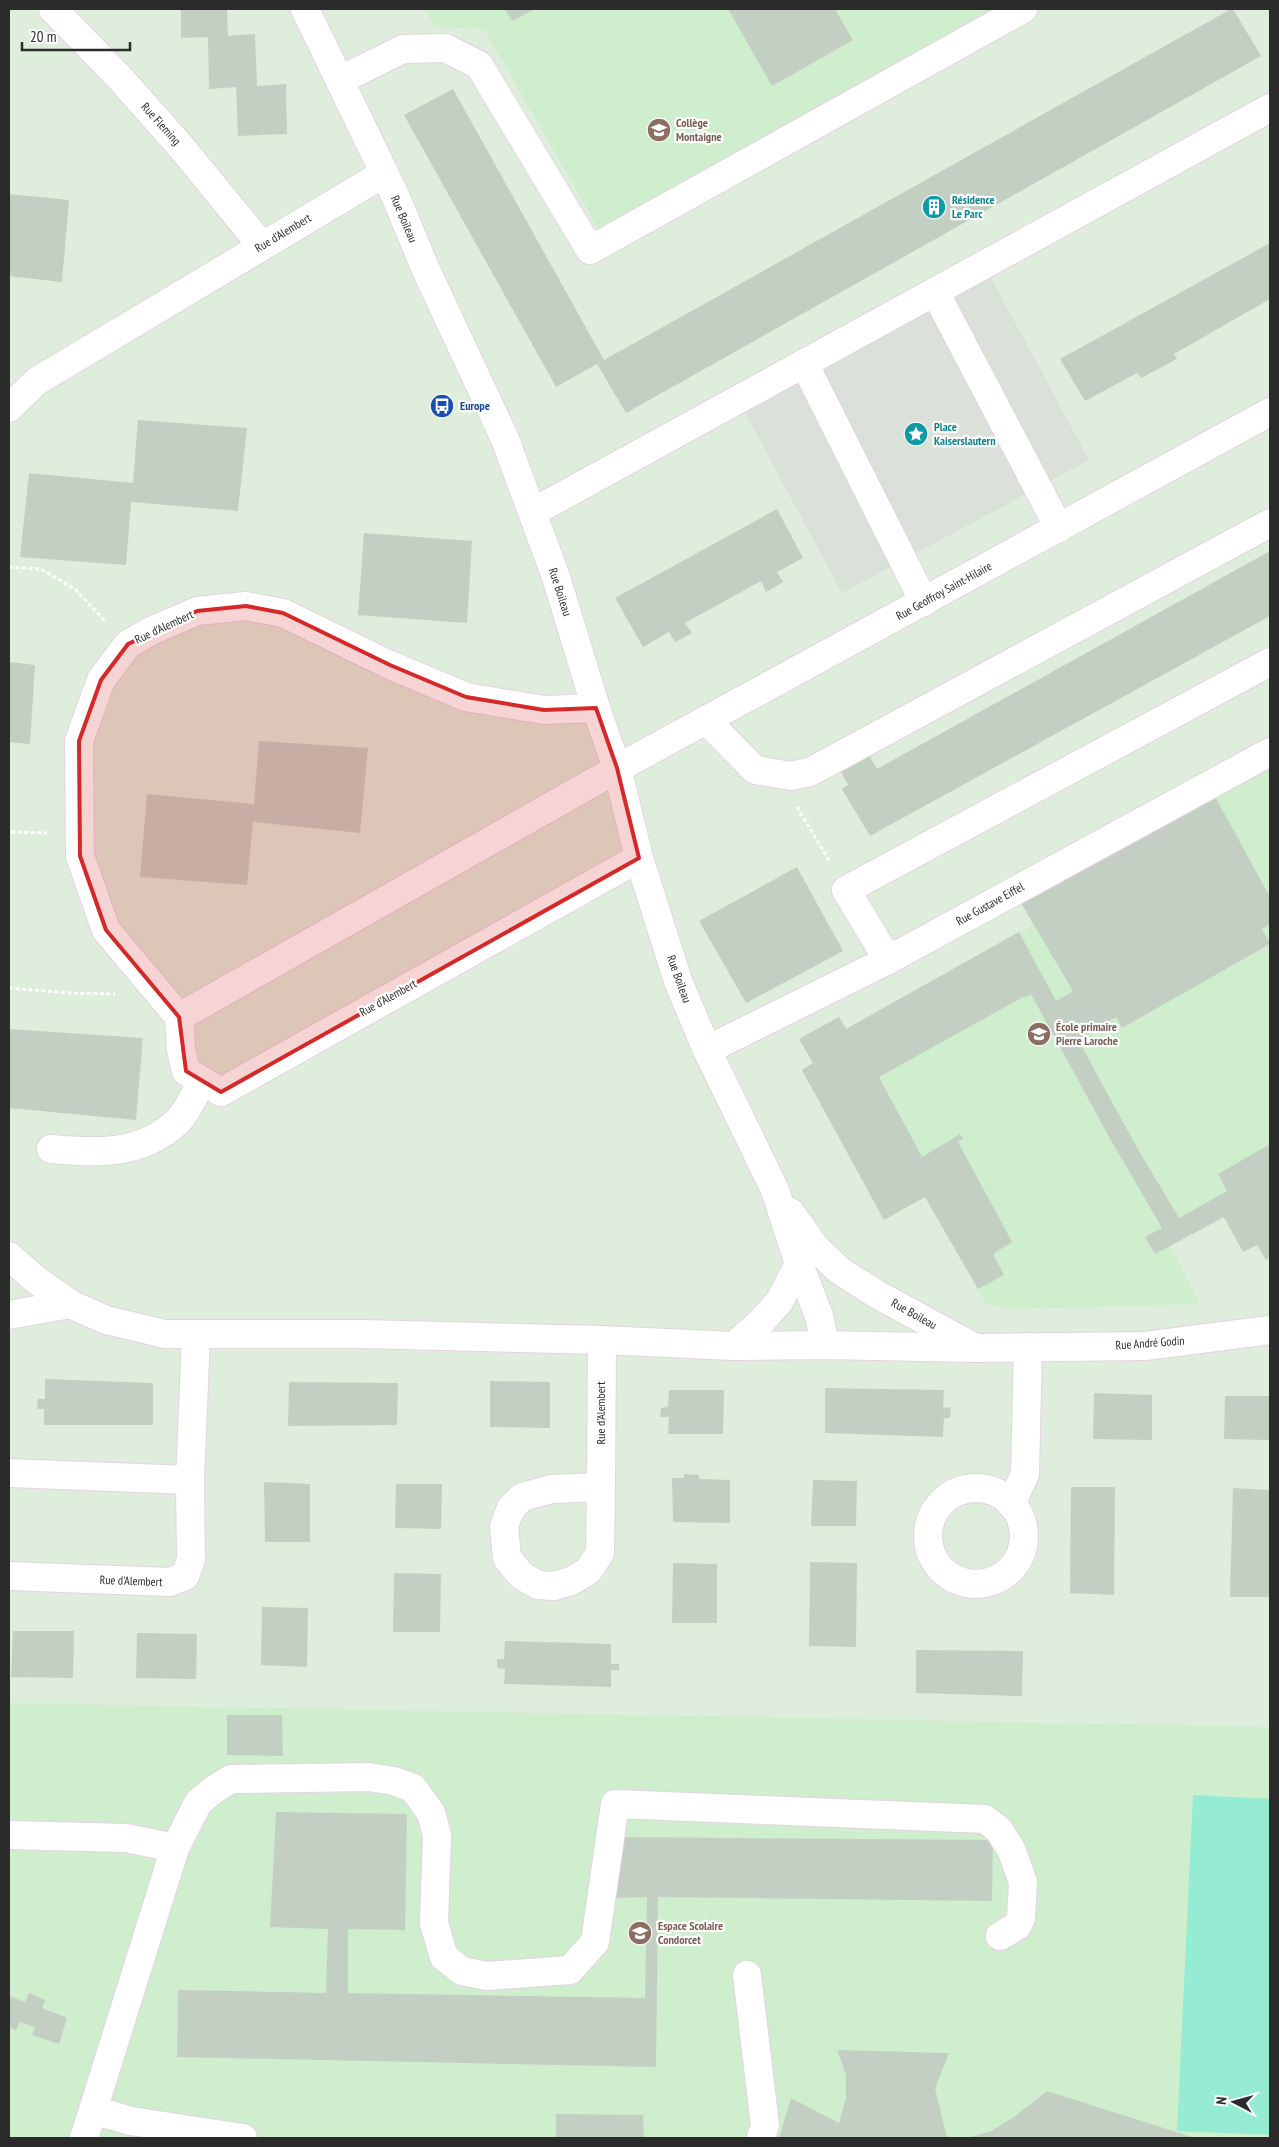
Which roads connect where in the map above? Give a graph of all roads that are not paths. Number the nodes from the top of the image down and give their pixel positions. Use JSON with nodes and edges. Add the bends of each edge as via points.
{"nodes":[{"id":1,"x":53,"y":9,"type":"edge"},
{"id":2,"x":305,"y":9,"type":"edge"},
{"id":3,"x":1023,"y":9,"type":"edge"},
{"id":4,"x":340,"y":80,"type":"junction"},
{"id":5,"x":1270,"y":108,"type":"edge"},
{"id":6,"x":383,"y":174,"type":"junction"},
{"id":7,"x":262,"y":246,"type":"junction"},
{"id":8,"x":935,"y":292,"type":"junction"},
{"id":9,"x":804,"y":363,"type":"junction"},
{"id":10,"x":9,"y":408,"type":"edge"},
{"id":11,"x":1270,"y":412,"type":"edge"},
{"id":12,"x":533,"y":512,"type":"junction"},
{"id":13,"x":1270,"y":523,"type":"edge"},
{"id":14,"x":1059,"y":528,"type":"junction"},
{"id":15,"x":924,"y":602,"type":"junction"},
{"id":16,"x":1270,"y":662,"type":"edge"},
{"id":17,"x":596,"y":708,"type":"junction"},
{"id":18,"x":706,"y":720,"type":"junction"},
{"id":19,"x":1270,"y":752,"type":"edge"},
{"id":20,"x":617,"y":768,"type":"junction"},
{"id":21,"x":639,"y":858,"type":"junction"},
{"id":22,"x":888,"y":960,"type":"junction"},
{"id":23,"x":179,"y":1017,"type":"junction"},
{"id":24,"x":707,"y":1050,"type":"junction"},
{"id":25,"x":202,"y":1081,"type":"junction"},
{"id":26,"x":51,"y":1150,"type":"dead end"},
{"id":27,"x":775,"y":1190,"type":"junction"},
{"id":28,"x":9,"y":1256,"type":"edge"},
{"id":29,"x":799,"y":1264,"type":"junction"},
{"id":30,"x":70,"y":1304,"type":"junction"},
{"id":31,"x":9,"y":1315,"type":"edge"},
{"id":32,"x":1270,"y":1330,"type":"edge"},
{"id":33,"x":196,"y":1336,"type":"junction"},
{"id":34,"x":602,"y":1340,"type":"junction"},
{"id":35,"x":825,"y":1345,"type":"junction"},
{"id":36,"x":734,"y":1346,"type":"junction"},
{"id":37,"x":1028,"y":1347,"type":"junction"},
{"id":38,"x":976,"y":1348,"type":"junction"},
{"id":39,"x":9,"y":1473,"type":"edge"},
{"id":40,"x":190,"y":1480,"type":"junction"},
{"id":41,"x":601,"y":1487,"type":"dead end"},
{"id":42,"x":1011,"y":1504,"type":"dead end"},
{"id":43,"x":9,"y":1576,"type":"edge"},
{"id":44,"x":9,"y":1834,"type":"edge"},
{"id":45,"x":175,"y":1848,"type":"junction"},
{"id":46,"x":1000,"y":1936,"type":"dead end"},
{"id":47,"x":747,"y":1974,"type":"dead end"},
{"id":48,"x":93,"y":2110,"type":"junction"},
{"id":49,"x":84,"y":2138,"type":"edge"},
{"id":50,"x":243,"y":2138,"type":"edge"},
{"id":51,"x":761,"y":2138,"type":"edge"}],
"edges":[{"from":1,"to":7,"type":"street","name":"Rue Fleming","via":[[182,148]]},
{"from":2,"to":4,"type":"street","name":"Rue Boileau"},
{"from":3,"to":4,"type":"street","via":[[590,250],[479,64],[445,48],[403,49]]},
{"from":4,"to":6,"type":"street","name":"Rue Boileau"},
{"from":5,"to":8,"type":"street"},
{"from":6,"to":7,"type":"street","name":"Rue d'Alembert"},
{"from":6,"to":12,"type":"street","name":"Rue Boileau","via":[[506,439]]},
{"from":7,"to":10,"type":"street","name":"Rue d'Alembert","via":[[37,381]]},
{"from":8,"to":9,"type":"street"},
{"from":8,"to":14,"type":"street"},
{"from":9,"to":12,"type":"street"},
{"from":9,"to":15,"type":"street"},
{"from":11,"to":14,"type":"street","name":"Rue Geoffroy Saint-Hilaire"},
{"from":12,"to":17,"type":"street","name":"Rue Boileau"},
{"from":13,"to":18,"type":"street","via":[[810,772],[791,776],[755,770]]},
{"from":14,"to":15,"type":"street","name":"Rue Geoffroy Saint-Hilaire"},
{"from":15,"to":18,"type":"street","name":"Rue Geoffroy Saint-Hilaire"},
{"from":16,"to":22,"type":"street","via":[[846,890]]},
{"from":17,"to":20,"type":"street","name":"Rue Boileau"},
{"from":17,"to":23,"type":"street","name":"Rue d'Alembert","via":[[544,710],[466,697],[390,665],[283,613],[246,606],[197,611],[128,644],[100,680],[79,741],[80,856],[106,930]]},
{"from":18,"to":20,"type":"street","name":"Rue Geoffroy Saint-Hilaire"},
{"from":19,"to":22,"type":"street","name":"Rue Gustave Eiffel"},
{"from":20,"to":21,"type":"street","name":"Rue Boileau"},
{"from":20,"to":23,"type":"street"},
{"from":21,"to":24,"type":"street","name":"Rue Boileau","via":[[678,981]]},
{"from":21,"to":25,"type":"street","name":"Rue d'Alembert","via":[[221,1092]]},
{"from":22,"to":24,"type":"street","name":"Rue Gustave Eiffel"},
{"from":23,"to":25,"type":"street","name":"Rue d'Alembert","via":[[186,1071]]},
{"from":24,"to":27,"type":"street","name":"Rue Boileau"},
{"from":25,"to":26,"type":"street","via":[[179,1120],[153,1139],[100,1153]]},
{"from":27,"to":29,"type":"street","name":"Rue Boileau"},
{"from":27,"to":38,"type":"street","name":"Rue Boileau","via":[[815,1246],[840,1271]]},
{"from":28,"to":30,"type":"street"},
{"from":29,"to":35,"type":"street","name":"Rue Boileau","via":[[819,1316]]},
{"from":29,"to":36,"type":"street","via":[[779,1302]]},
{"from":30,"to":31,"type":"street"},
{"from":30,"to":33,"type":"street","via":[[106,1320],[164,1334]]},
{"from":32,"to":37,"type":"street","name":"Rue André Godin","via":[[1144,1346]]},
{"from":33,"to":34,"type":"street","via":[[363,1334]]},
{"from":33,"to":40,"type":"street","name":"Rue d'Alembert"},
{"from":34,"to":36,"type":"street"},
{"from":34,"to":41,"type":"street","name":"Rue d'Alembert"},
{"from":35,"to":36,"type":"street","name":"Rue André Godin"},
{"from":35,"to":38,"type":"street","name":"Rue André Godin"},
{"from":37,"to":38,"type":"street","name":"Rue André Godin"},
{"from":37,"to":42,"type":"street","via":[[1025,1474]]},
{"from":39,"to":40,"type":"street"},
{"from":40,"to":43,"type":"street","name":"Rue d'Alembert","via":[[191,1560],[185,1576],[170,1582]]},
{"from":44,"to":45,"type":"street","via":[[126,1838]]},
{"from":45,"to":46,"type":"street","via":[[198,1803],[231,1779],[369,1777],[413,1788],[431,1813],[437,1835],[434,1923],[444,1957],[462,1971],[487,1976],[570,1970],[596,1942],[615,1804],[985,1820],[998,1829],[1011,1849],[1023,1882],[1021,1918],[1017,1926]]},
{"from":45,"to":48,"type":"street"},
{"from":47,"to":51,"type":"street","via":[[765,2125]]},
{"from":48,"to":49,"type":"street"},
{"from":48,"to":50,"type":"street","via":[[131,2121]]}]}
